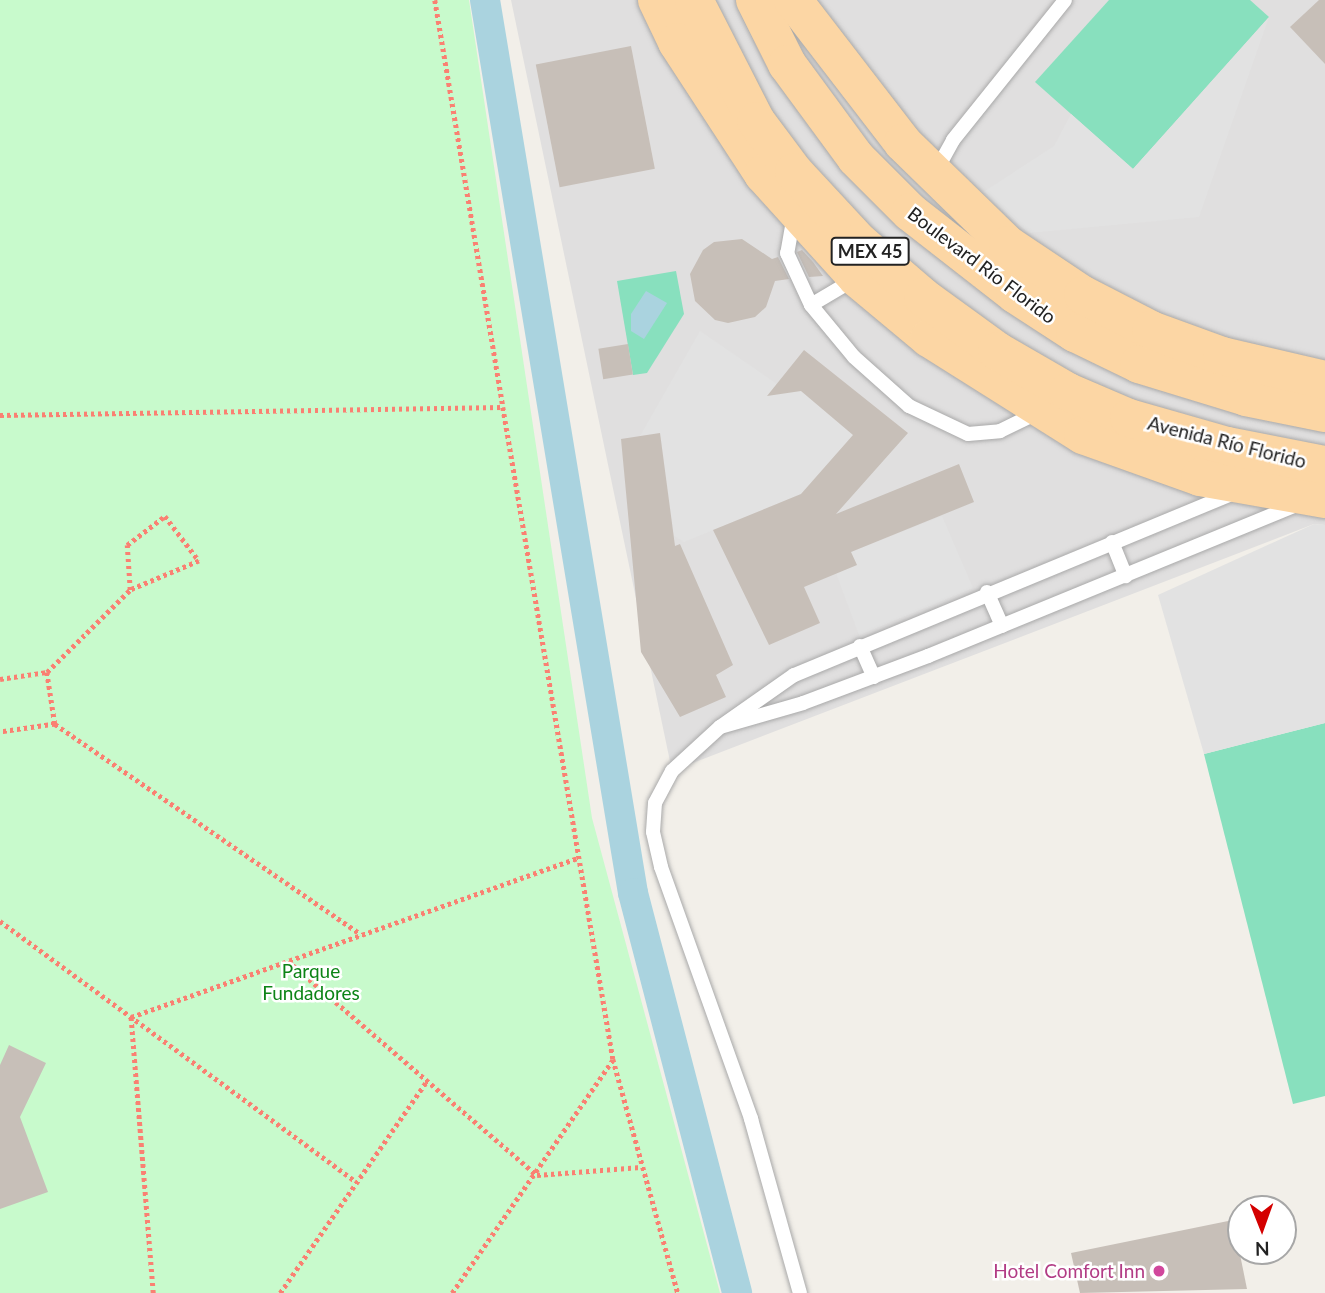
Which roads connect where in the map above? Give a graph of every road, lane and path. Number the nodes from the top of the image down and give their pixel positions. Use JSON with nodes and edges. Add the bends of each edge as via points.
{"nodes":[{"id":1,"x":435,"y":0,"type":"edge"},
{"id":2,"x":657,"y":0,"type":"edge"},
{"id":3,"x":694,"y":0,"type":"edge"},
{"id":4,"x":755,"y":0,"type":"edge"},
{"id":5,"x":793,"y":0,"type":"edge"},
{"id":6,"x":1065,"y":0,"type":"edge"},
{"id":7,"x":933,"y":175,"type":"junction"},
{"id":8,"x":795,"y":212,"type":"junction"},
{"id":9,"x":857,"y":278,"type":"junction"},
{"id":10,"x":811,"y":305,"type":"junction"},
{"id":11,"x":1325,"y":380,"type":"edge"},
{"id":12,"x":503,"y":407,"type":"junction"},
{"id":13,"x":1040,"y":412,"type":"junction"},
{"id":14,"x":1325,"y":413,"type":"edge"},
{"id":15,"x":0,"y":415,"type":"edge"},
{"id":16,"x":1248,"y":487,"type":"junction"},
{"id":17,"x":1320,"y":487,"type":"edge"},
{"id":18,"x":1112,"y":542,"type":"junction"},
{"id":19,"x":1126,"y":576,"type":"junction"},
{"id":20,"x":130,"y":590,"type":"junction"},
{"id":21,"x":986,"y":592,"type":"junction"},
{"id":22,"x":1002,"y":625,"type":"junction"},
{"id":23,"x":860,"y":646,"type":"junction"},
{"id":24,"x":47,"y":672,"type":"junction"},
{"id":25,"x":874,"y":677,"type":"junction"},
{"id":26,"x":0,"y":679,"type":"edge"},
{"id":27,"x":55,"y":724,"type":"junction"},
{"id":28,"x":720,"y":727,"type":"junction"},
{"id":29,"x":0,"y":732,"type":"edge"},
{"id":30,"x":577,"y":858,"type":"junction"},
{"id":31,"x":0,"y":921,"type":"edge"},
{"id":32,"x":362,"y":935,"type":"junction"},
{"id":33,"x":288,"y":961,"type":"junction"},
{"id":34,"x":131,"y":1017,"type":"junction"},
{"id":35,"x":613,"y":1059,"type":"junction"},
{"id":36,"x":426,"y":1082,"type":"junction"},
{"id":37,"x":641,"y":1167,"type":"junction"},
{"id":38,"x":537,"y":1175,"type":"junction"},
{"id":39,"x":356,"y":1182,"type":"junction"},
{"id":40,"x":153,"y":1293,"type":"edge"},
{"id":41,"x":280,"y":1293,"type":"edge"},
{"id":42,"x":452,"y":1293,"type":"edge"},
{"id":43,"x":678,"y":1293,"type":"edge"},
{"id":44,"x":800,"y":1293,"type":"edge"}],
"edges":[{"from":1,"to":12,"type":"path"},
{"from":2,"to":8,"type":"main road","via":[[717,107]]},
{"from":3,"to":17,"type":"main road","name":"Avenida Río Florido","number":"MEX 45","via":[[756,121],[794,172],[859,242],[997,351],[1068,392],[1129,418],[1227,446]]},
{"from":4,"to":14,"type":"main road","name":"Boulevard Río Florido","number":"MEX 45","via":[[787,64],[821,114],[910,212],[1015,294],[1075,333],[1139,364],[1246,397]]},
{"from":5,"to":7,"type":"main road","via":[[855,85]]},
{"from":6,"to":7,"type":"lane","via":[[953,140]]},
{"from":7,"to":11,"type":"main road","via":[[1008,245],[1106,307],[1222,356]]},
{"from":8,"to":9,"type":"main road"},
{"from":8,"to":10,"type":"lane","via":[[786,234],[787,253]]},
{"from":9,"to":10,"type":"lane"},
{"from":9,"to":13,"type":"main road","via":[[939,345]]},
{"from":10,"to":13,"type":"lane","via":[[854,357],[909,406],[954,430],[1000,431]]},
{"from":12,"to":15,"type":"path"},
{"from":12,"to":30,"type":"path"},
{"from":13,"to":16,"type":"main road","via":[[1146,461]]},
{"from":16,"to":17,"type":"main road"},
{"from":16,"to":18,"type":"lane"},
{"from":17,"to":19,"type":"lane"},
{"from":18,"to":19,"type":"lane"},
{"from":18,"to":21,"type":"lane"},
{"from":19,"to":22,"type":"lane"},
{"from":20,"to":20,"type":"path","via":[[127,545],[165,516],[199,561]]},
{"from":20,"to":24,"type":"path"},
{"from":21,"to":22,"type":"lane"},
{"from":21,"to":23,"type":"lane"},
{"from":22,"to":25,"type":"lane"},
{"from":23,"to":25,"type":"lane"},
{"from":23,"to":28,"type":"lane","via":[[794,675]]},
{"from":24,"to":26,"type":"path"},
{"from":24,"to":27,"type":"path"},
{"from":25,"to":28,"type":"lane"},
{"from":27,"to":29,"type":"path"},
{"from":27,"to":32,"type":"path"},
{"from":28,"to":44,"type":"lane","via":[[672,771],[655,803],[653,832],[751,1119]]},
{"from":30,"to":32,"type":"path"},
{"from":30,"to":35,"type":"path"},
{"from":31,"to":34,"type":"path"},
{"from":32,"to":33,"type":"path"},
{"from":33,"to":34,"type":"path"},
{"from":33,"to":36,"type":"path"},
{"from":34,"to":39,"type":"path"},
{"from":34,"to":40,"type":"path"},
{"from":35,"to":37,"type":"path"},
{"from":35,"to":38,"type":"path"},
{"from":36,"to":38,"type":"path"},
{"from":36,"to":39,"type":"path"},
{"from":37,"to":38,"type":"path"},
{"from":37,"to":43,"type":"path"},
{"from":38,"to":42,"type":"path"},
{"from":39,"to":41,"type":"path"}]}
